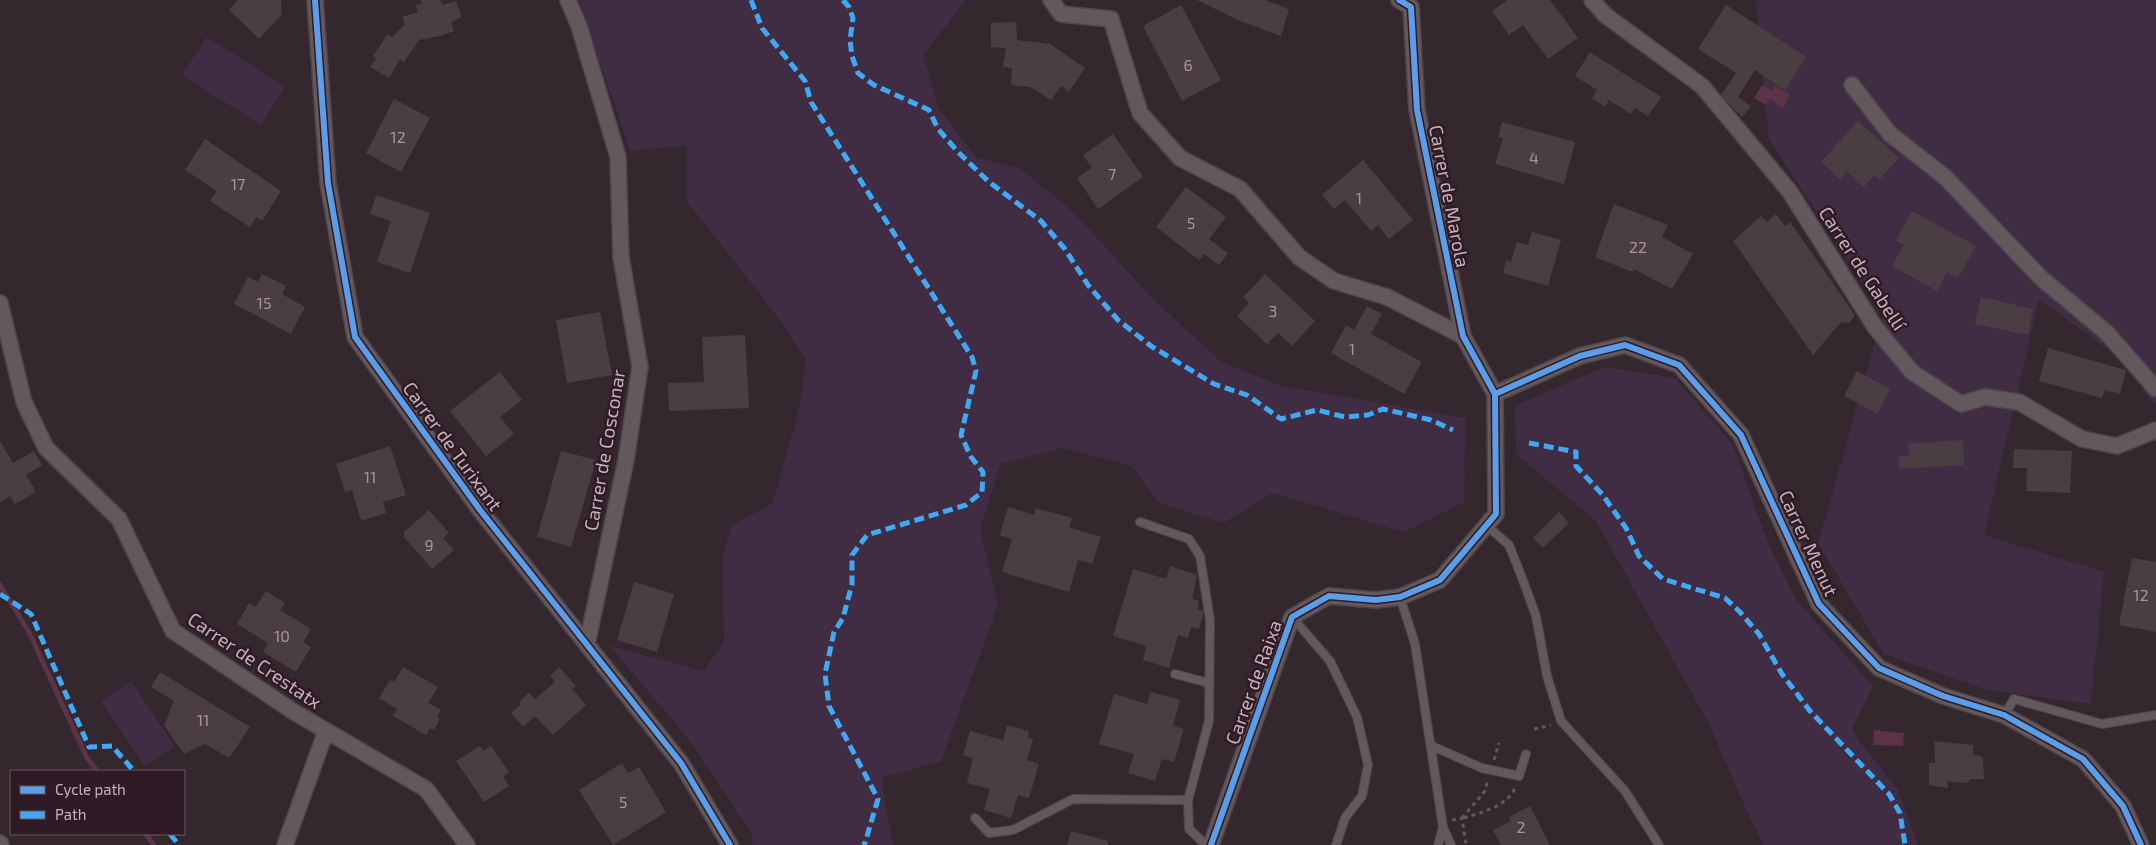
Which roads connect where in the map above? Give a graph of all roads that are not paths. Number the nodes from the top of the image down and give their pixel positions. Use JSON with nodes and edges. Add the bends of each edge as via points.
{"nodes":[{"id":1,"x":316,"y":0,"type":"edge"},
{"id":2,"x":568,"y":0,"type":"edge"},
{"id":3,"x":1051,"y":0,"type":"edge"},
{"id":4,"x":1400,"y":0,"type":"edge"},
{"id":5,"x":1592,"y":0,"type":"edge"},
{"id":6,"x":1852,"y":85,"type":"dead end"},
{"id":7,"x":0,"y":303,"type":"edge"},
{"id":8,"x":1463,"y":336,"type":"junction"},
{"id":9,"x":2156,"y":389,"type":"edge"},
{"id":10,"x":1495,"y":394,"type":"junction"},
{"id":11,"x":2156,"y":430,"type":"edge"},
{"id":12,"x":1140,"y":522,"type":"dead end"},
{"id":13,"x":1486,"y":525,"type":"junction"},
{"id":14,"x":1400,"y":597,"type":"junction"},
{"id":15,"x":1292,"y":617,"type":"junction"},
{"id":16,"x":587,"y":644,"type":"junction"},
{"id":17,"x":1175,"y":674,"type":"dead end"},
{"id":18,"x":1209,"y":684,"type":"junction"},
{"id":19,"x":2156,"y":714,"type":"edge"},
{"id":20,"x":2004,"y":715,"type":"junction"},
{"id":21,"x":326,"y":731,"type":"junction"},
{"id":22,"x":1432,"y":746,"type":"junction"},
{"id":23,"x":1526,"y":754,"type":"dead end"},
{"id":24,"x":1188,"y":800,"type":"junction"},
{"id":25,"x":975,"y":818,"type":"dead end"},
{"id":26,"x":1443,"y":824,"type":"junction"},
{"id":27,"x":285,"y":845,"type":"edge"},
{"id":28,"x":467,"y":845,"type":"edge"},
{"id":29,"x":730,"y":845,"type":"edge"},
{"id":30,"x":1206,"y":845,"type":"edge"},
{"id":31,"x":1211,"y":845,"type":"edge"},
{"id":32,"x":1336,"y":845,"type":"edge"},
{"id":33,"x":1438,"y":845,"type":"edge"},
{"id":34,"x":1451,"y":845,"type":"edge"},
{"id":35,"x":1659,"y":845,"type":"edge"},
{"id":36,"x":2141,"y":845,"type":"edge"}],
"edges":[{"from":1,"to":16,"type":"street","name":"Carrer de Turixant","via":[[328,183],[355,337],[480,510]]},
{"from":2,"to":16,"type":"street","name":"Carrer de Cosconar","via":[[579,26],[618,157],[621,257],[640,367],[626,460]]},
{"from":3,"to":8,"type":"street","via":[[1061,14],[1111,19],[1140,113],[1180,158],[1240,189],[1299,257],[1334,281],[1387,297]]},
{"from":4,"to":8,"type":"street","name":"Carrer de Marola","via":[[1412,7],[1417,110]]},
{"from":5,"to":11,"type":"street","name":"Carrer de Gabellí","via":[[1605,15],[1702,86],[1790,192],[1875,327],[1912,372],[1961,404],[1985,397],[2019,402],[2082,439],[2116,446]]},
{"from":6,"to":9,"type":"street","via":[[1890,134],[1945,177],[2040,278],[2107,334]]},
{"from":7,"to":21,"type":"street","name":"Carrer de Crestatx","via":[[24,402],[46,448],[118,519],[173,631]]},
{"from":8,"to":10,"type":"street","name":"Carrer de Marola"},
{"from":10,"to":13,"type":"street","name":"Carrer de Raixa","via":[[1496,514]]},
{"from":10,"to":20,"type":"street","name":"Carrer Menut","via":[[1580,356],[1625,345],[1678,365],[1741,435],[1819,604],[1858,647],[1878,668],[1943,696]]},
{"from":12,"to":18,"type":"lane","via":[[1189,539],[1200,556],[1210,620]]},
{"from":13,"to":14,"type":"street","name":"Carrer de Raixa","via":[[1440,580]]},
{"from":13,"to":35,"type":"lane","via":[[1509,545],[1521,575],[1536,616],[1560,721],[1625,791]]},
{"from":14,"to":15,"type":"street","name":"Carrer de Raixa","via":[[1376,600],[1329,596]]},
{"from":14,"to":22,"type":"lane","via":[[1415,644]]},
{"from":15,"to":31,"type":"street","name":"Carrer de Raixa"},
{"from":15,"to":32,"type":"lane","via":[[1330,661],[1357,717],[1368,765],[1362,796],[1345,818]]},
{"from":16,"to":29,"type":"street","name":"Carrer de Turixant","via":[[681,763]]},
{"from":17,"to":18,"type":"lane"},
{"from":18,"to":24,"type":"lane","via":[[1209,721]]},
{"from":19,"to":20,"type":"lane","via":[[2102,724],[2014,699]]},
{"from":20,"to":36,"type":"street","name":"Carrer Menut","via":[[2083,759],[2124,806]]},
{"from":21,"to":27,"type":"street"},
{"from":21,"to":28,"type":"street","name":"Carrer de Crestatx","via":[[426,789]]},
{"from":22,"to":23,"type":"lane","via":[[1482,768],[1519,776]]},
{"from":22,"to":26,"type":"lane"},
{"from":24,"to":25,"type":"lane","via":[[1073,799],[1013,830],[989,833]]},
{"from":24,"to":30,"type":"lane","via":[[1189,829]]},
{"from":26,"to":33,"type":"lane"},
{"from":26,"to":34,"type":"lane"}]}
